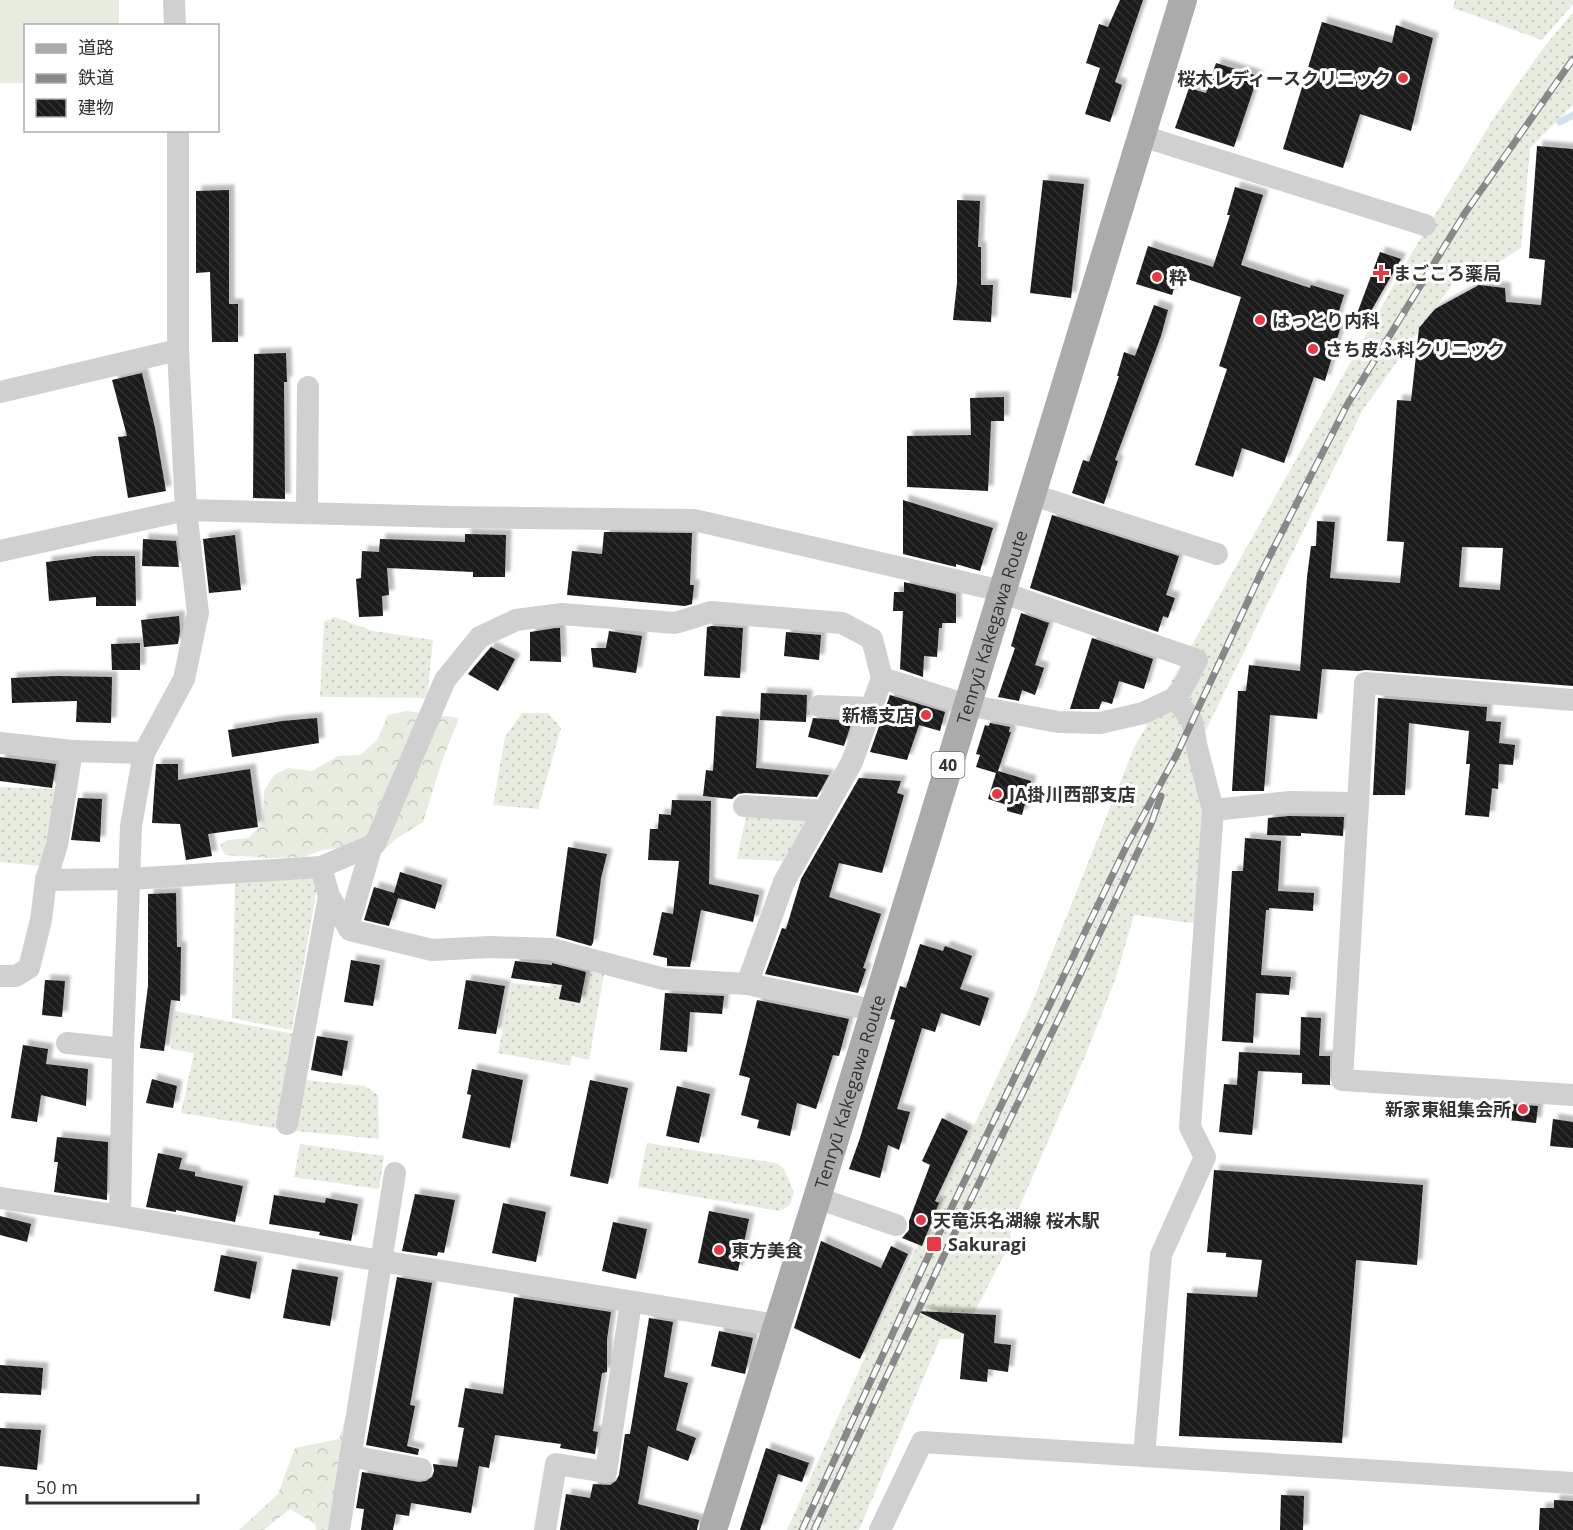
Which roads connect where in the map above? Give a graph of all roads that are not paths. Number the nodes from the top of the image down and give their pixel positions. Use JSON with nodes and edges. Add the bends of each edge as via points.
{"nodes":[{"id":1,"x":174,"y":0,"type":"edge"},
{"id":2,"x":1183,"y":0,"type":"edge"},
{"id":3,"x":175,"y":24,"type":"edge"},
{"id":4,"x":178,"y":132,"type":"edge"},
{"id":5,"x":1142,"y":136,"type":"junction"},
{"id":6,"x":1425,"y":225,"type":"dead end"},
{"id":7,"x":178,"y":350,"type":"junction"},
{"id":8,"x":308,"y":387,"type":"dead end"},
{"id":9,"x":0,"y":392,"type":"edge"},
{"id":10,"x":1033,"y":495,"type":"junction"},
{"id":11,"x":186,"y":510,"type":"junction"},
{"id":12,"x":306,"y":513,"type":"junction"},
{"id":13,"x":0,"y":551,"type":"edge"},
{"id":14,"x":1217,"y":554,"type":"dead end"},
{"id":15,"x":1002,"y":593,"type":"junction"},
{"id":16,"x":882,"y":678,"type":"junction"},
{"id":17,"x":1175,"y":698,"type":"junction"},
{"id":18,"x":1573,"y":700,"type":"edge"},
{"id":19,"x":967,"y":705,"type":"junction"},
{"id":20,"x":819,"y":706,"type":"dead end"},
{"id":21,"x":871,"y":708,"type":"junction"},
{"id":22,"x":0,"y":743,"type":"edge"},
{"id":23,"x":72,"y":751,"type":"junction"},
{"id":24,"x":144,"y":753,"type":"junction"},
{"id":25,"x":1358,"y":803,"type":"junction"},
{"id":26,"x":744,"y":806,"type":"dead end"},
{"id":27,"x":1213,"y":810,"type":"junction"},
{"id":28,"x":824,"y":811,"type":"junction"},
{"id":29,"x":372,"y":845,"type":"junction"},
{"id":30,"x":321,"y":867,"type":"junction"},
{"id":31,"x":129,"y":879,"type":"junction"},
{"id":32,"x":46,"y":880,"type":"junction"},
{"id":33,"x":329,"y":896,"type":"junction"},
{"id":34,"x":348,"y":927,"type":"junction"},
{"id":35,"x":0,"y":976,"type":"edge"},
{"id":36,"x":747,"y":984,"type":"junction"},
{"id":37,"x":873,"y":1010,"type":"junction"},
{"id":38,"x":66,"y":1044,"type":"dead end"},
{"id":39,"x":123,"y":1049,"type":"junction"},
{"id":40,"x":1573,"y":1095,"type":"edge"},
{"id":41,"x":287,"y":1124,"type":"dead end"},
{"id":42,"x":395,"y":1173,"type":"dead end"},
{"id":43,"x":0,"y":1198,"type":"edge"},
{"id":44,"x":817,"y":1198,"type":"junction"},
{"id":45,"x":120,"y":1216,"type":"junction"},
{"id":46,"x":896,"y":1225,"type":"dead end"},
{"id":47,"x":381,"y":1262,"type":"junction"},
{"id":48,"x":631,"y":1302,"type":"junction"},
{"id":49,"x":777,"y":1325,"type":"junction"},
{"id":50,"x":350,"y":1456,"type":"junction"},
{"id":51,"x":1144,"y":1456,"type":"junction"},
{"id":52,"x":421,"y":1469,"type":"dead end"},
{"id":53,"x":1573,"y":1483,"type":"edge"},
{"id":54,"x":339,"y":1530,"type":"edge"},
{"id":55,"x":545,"y":1530,"type":"edge"},
{"id":56,"x":713,"y":1530,"type":"edge"},
{"id":57,"x":880,"y":1530,"type":"edge"}],
"edges":[{"from":1,"to":3,"type":"street"},
{"from":2,"to":5,"type":"main road","name":"Tenryū Kakegawa Route","number":"40"},
{"from":4,"to":7,"type":"street"},
{"from":5,"to":6,"type":"street"},
{"from":5,"to":10,"type":"main road","name":"Tenryū Kakegawa Route","number":"40"},
{"from":7,"to":9,"type":"street"},
{"from":7,"to":11,"type":"street"},
{"from":8,"to":12,"type":"street"},
{"from":10,"to":14,"type":"street"},
{"from":10,"to":15,"type":"main road","name":"Tenryū Kakegawa Route","number":"40"},
{"from":11,"to":12,"type":"street"},
{"from":11,"to":13,"type":"street"},
{"from":11,"to":24,"type":"street","via":[[198,613],[184,679]]},
{"from":12,"to":15,"type":"street","via":[[694,520]]},
{"from":15,"to":17,"type":"street","via":[[1197,660]]},
{"from":15,"to":19,"type":"main road","name":"Tenryū Kakegawa Route","number":"40"},
{"from":16,"to":19,"type":"street"},
{"from":16,"to":21,"type":"street"},
{"from":16,"to":29,"type":"street","via":[[872,639],[842,623],[711,612],[675,623],[562,614],[516,620],[480,637],[445,680]]},
{"from":17,"to":19,"type":"street","via":[[1143,712],[1100,723],[1058,722]]},
{"from":17,"to":27,"type":"street","via":[[1192,721]]},
{"from":18,"to":25,"type":"street","via":[[1365,683]]},
{"from":19,"to":37,"type":"main road","name":"Tenryū Kakegawa Route","number":"40"},
{"from":20,"to":21,"type":"street"},
{"from":21,"to":28,"type":"street","via":[[852,762]]},
{"from":22,"to":23,"type":"street"},
{"from":23,"to":24,"type":"street"},
{"from":23,"to":32,"type":"street","via":[[57,845]]},
{"from":24,"to":31,"type":"street","via":[[132,826]]},
{"from":25,"to":27,"type":"street","via":[[1290,802]]},
{"from":25,"to":40,"type":"street","via":[[1342,1080]]},
{"from":26,"to":28,"type":"street"},
{"from":27,"to":51,"type":"street","via":[[1190,1127],[1204,1157],[1161,1255]]},
{"from":28,"to":36,"type":"street","via":[[784,882]]},
{"from":29,"to":30,"type":"street"},
{"from":29,"to":34,"type":"street"},
{"from":30,"to":31,"type":"street"},
{"from":30,"to":33,"type":"street"},
{"from":31,"to":32,"type":"street"},
{"from":31,"to":39,"type":"street"},
{"from":32,"to":35,"type":"street","via":[[29,968],[16,976]]},
{"from":33,"to":34,"type":"street"},
{"from":33,"to":41,"type":"street"},
{"from":34,"to":36,"type":"street","via":[[432,950],[551,950],[664,979]]},
{"from":36,"to":37,"type":"street"},
{"from":37,"to":44,"type":"main road","name":"Tenryū Kakegawa Route","number":"40"},
{"from":38,"to":39,"type":"street"},
{"from":39,"to":45,"type":"street"},
{"from":42,"to":47,"type":"street"},
{"from":43,"to":45,"type":"street"},
{"from":44,"to":46,"type":"street"},
{"from":44,"to":49,"type":"main road","name":"Tenryū Kakegawa Route","number":"40"},
{"from":45,"to":47,"type":"street"},
{"from":47,"to":48,"type":"street"},
{"from":47,"to":50,"type":"street"},
{"from":48,"to":49,"type":"street"},
{"from":48,"to":55,"type":"street","via":[[606,1472],[556,1464]]},
{"from":49,"to":56,"type":"main road","name":"Tenryū Kakegawa Route","number":"40"},
{"from":50,"to":52,"type":"street"},
{"from":50,"to":54,"type":"street"},
{"from":51,"to":53,"type":"street"},
{"from":51,"to":57,"type":"street","via":[[922,1442]]}]}
